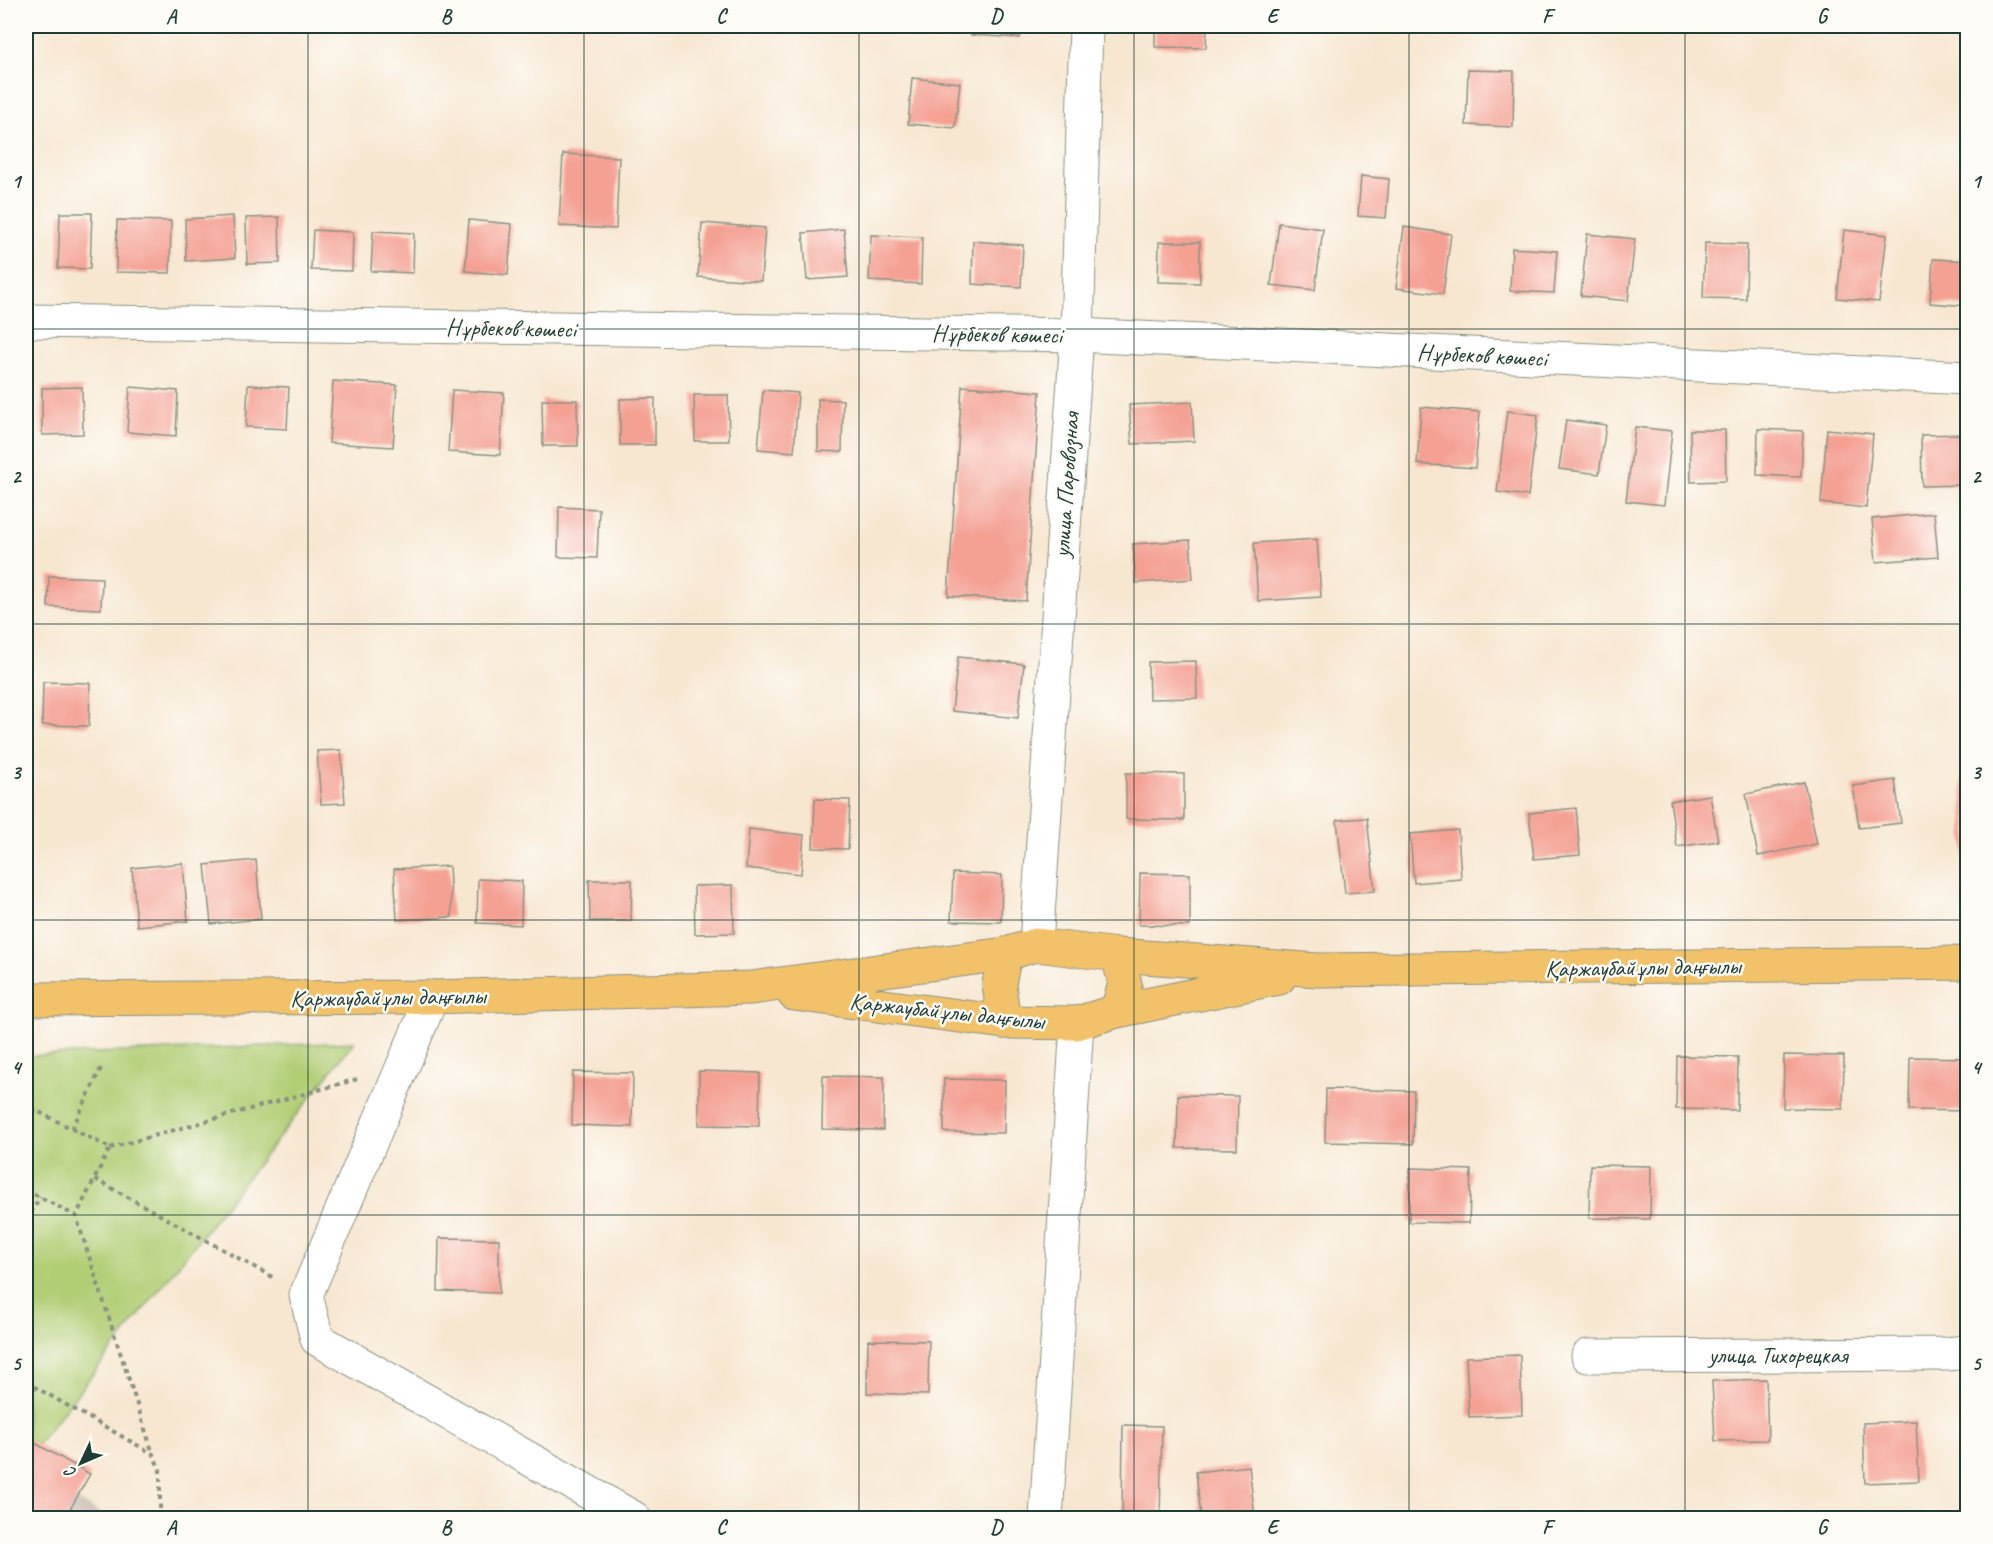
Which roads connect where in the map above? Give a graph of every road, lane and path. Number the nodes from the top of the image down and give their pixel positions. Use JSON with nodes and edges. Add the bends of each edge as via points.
{"nodes":[{"id":1,"x":1086,"y":26,"type":"edge"},
{"id":2,"x":26,"y":321,"type":"edge"},
{"id":3,"x":1077,"y":335,"type":"junction"},
{"id":4,"x":1968,"y":378,"type":"edge"},
{"id":5,"x":1035,"y":945,"type":"junction"},
{"id":6,"x":1005,"y":954,"type":"junction"},
{"id":7,"x":1118,"y":955,"type":"junction"},
{"id":8,"x":1968,"y":963,"type":"edge"},
{"id":9,"x":1318,"y":970,"type":"junction"},
{"id":10,"x":751,"y":988,"type":"junction"},
{"id":11,"x":432,"y":997,"type":"junction"},
{"id":12,"x":26,"y":999,"type":"edge"},
{"id":13,"x":1118,"y":1011,"type":"junction"},
{"id":14,"x":1004,"y":1022,"type":"junction"},
{"id":15,"x":1077,"y":1023,"type":"junction"},
{"id":16,"x":102,"y":1066,"type":"dead end"},
{"id":17,"x":403,"y":1066,"type":"junction"},
{"id":18,"x":72,"y":1129,"type":"junction"},
{"id":19,"x":26,"y":1130,"type":"edge"},
{"id":20,"x":110,"y":1148,"type":"junction"},
{"id":21,"x":95,"y":1179,"type":"junction"},
{"id":22,"x":26,"y":1190,"type":"edge"},
{"id":23,"x":40,"y":1197,"type":"junction"},
{"id":24,"x":76,"y":1216,"type":"junction"},
{"id":25,"x":26,"y":1221,"type":"edge"},
{"id":26,"x":306,"y":1295,"type":"junction"},
{"id":27,"x":1968,"y":1352,"type":"edge"},
{"id":28,"x":1588,"y":1356,"type":"dead end"},
{"id":29,"x":26,"y":1382,"type":"edge"},
{"id":30,"x":153,"y":1454,"type":"junction"},
{"id":31,"x":160,"y":1518,"type":"edge"},
{"id":32,"x":634,"y":1518,"type":"edge"},
{"id":33,"x":1046,"y":1518,"type":"edge"}],
"edges":[{"from":1,"to":3,"type":"street","name":"улица Паровозная"},
{"from":2,"to":3,"type":"street","name":"Нұрбеков көшесі"},
{"from":3,"to":4,"type":"street","name":"Нұрбеков көшесі"},
{"from":3,"to":5,"type":"street","name":"улица Паровозная"},
{"from":5,"to":6,"type":"highway","name":"Қаржаубайұлы даңғылы"},
{"from":5,"to":7,"type":"highway","name":"Қаржаубайұлы даңғылы"},
{"from":6,"to":10,"type":"highway","name":"Қаржаубайұлы даңғылы"},
{"from":6,"to":14,"type":"highway","via":[[999,984]]},
{"from":7,"to":9,"type":"highway","name":"Қаржаубайұлы даңғылы"},
{"from":7,"to":13,"type":"highway","via":[[1125,984]]},
{"from":8,"to":9,"type":"highway","name":"Қаржаубайұлы даңғылы"},
{"from":9,"to":13,"type":"highway","name":"Қаржаубайұлы даңғылы"},
{"from":10,"to":11,"type":"highway","name":"Қаржаубайұлы даңғылы"},
{"from":10,"to":14,"type":"highway","name":"Қаржаубайұлы даңғылы"},
{"from":11,"to":12,"type":"highway","name":"Қаржаубайұлы даңғылы"},
{"from":11,"to":17,"type":"street"},
{"from":13,"to":15,"type":"highway","name":"Қаржаубайұлы даңғылы"},
{"from":14,"to":15,"type":"highway","name":"Қаржаубайұлы даңғылы"},
{"from":15,"to":33,"type":"street"},
{"from":16,"to":18,"type":"path"},
{"from":17,"to":20,"type":"path"},
{"from":17,"to":26,"type":"street"},
{"from":18,"to":19,"type":"path","via":[[35,1110]]},
{"from":18,"to":20,"type":"path"},
{"from":20,"to":21,"type":"path"},
{"from":21,"to":24,"type":"path"},
{"from":21,"to":26,"type":"path"},
{"from":22,"to":23,"type":"path"},
{"from":23,"to":24,"type":"path"},
{"from":23,"to":25,"type":"path"},
{"from":24,"to":30,"type":"path"},
{"from":26,"to":32,"type":"street","via":[[317,1339]]},
{"from":27,"to":28,"type":"street","name":"улица Тихорецкая"},
{"from":29,"to":30,"type":"path"},
{"from":30,"to":31,"type":"path","via":[[160,1470]]}]}
